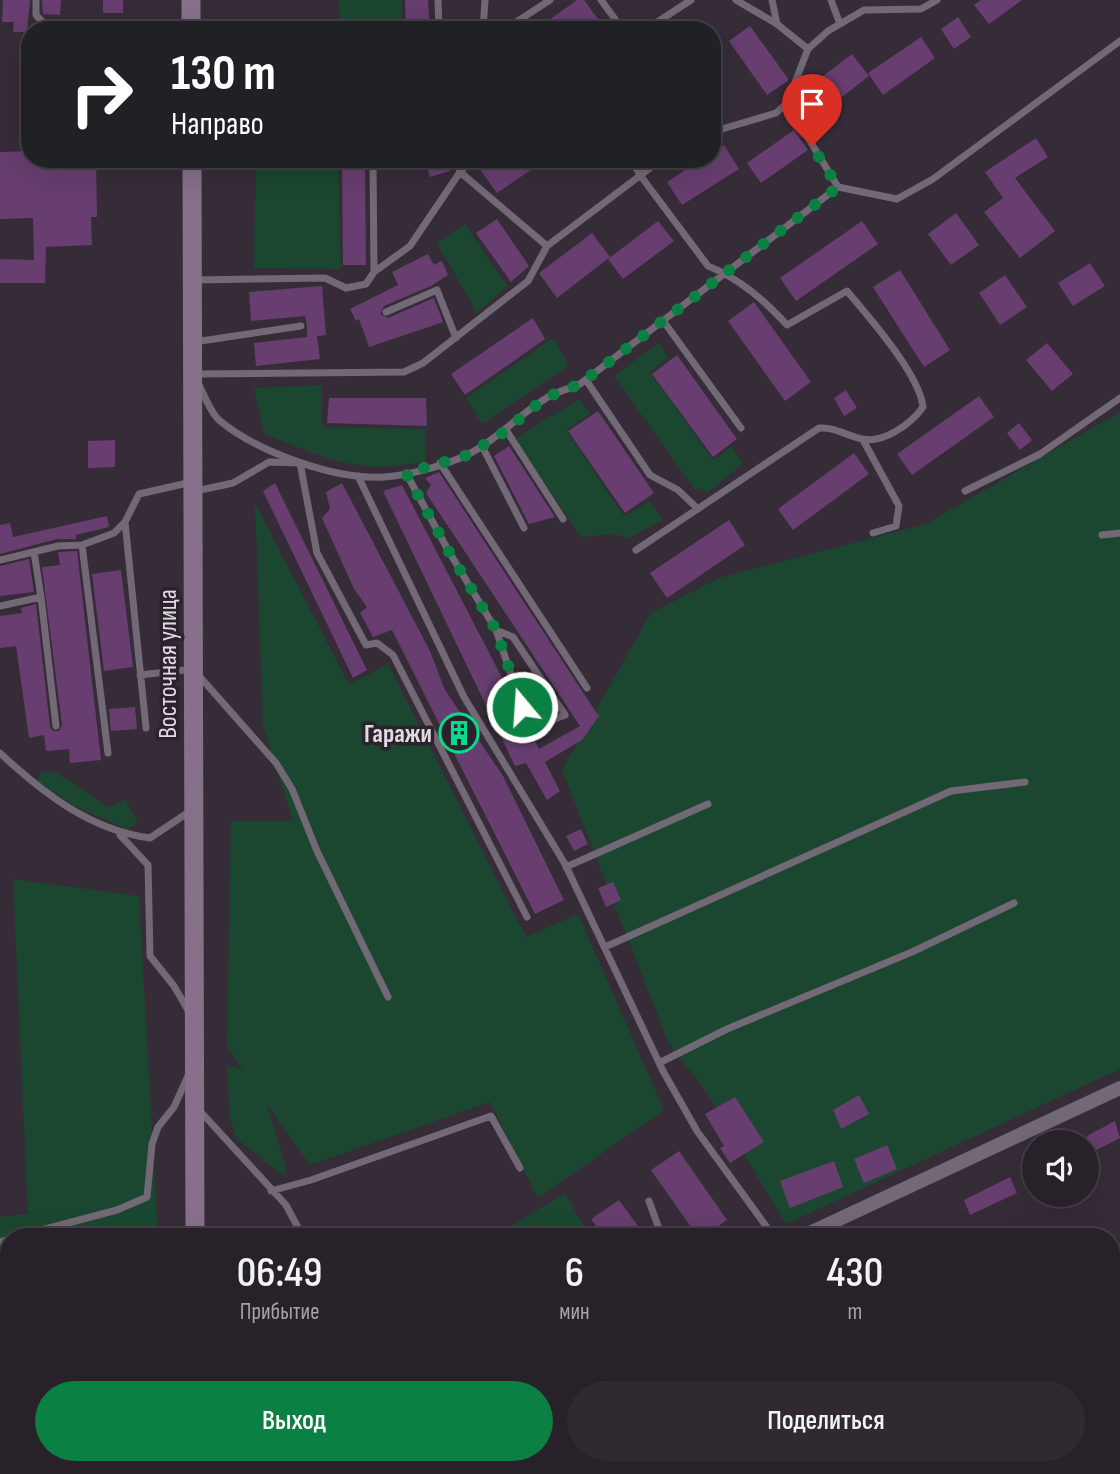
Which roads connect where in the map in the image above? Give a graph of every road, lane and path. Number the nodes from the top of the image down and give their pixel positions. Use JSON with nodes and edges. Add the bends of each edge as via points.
{"nodes":[{"id":1,"x":36,"y":0,"type":"edge"},
{"id":2,"x":191,"y":0,"type":"edge"},
{"id":3,"x":438,"y":0,"type":"edge"},
{"id":4,"x":485,"y":0,"type":"edge"},
{"id":5,"x":550,"y":0,"type":"edge"},
{"id":6,"x":601,"y":0,"type":"edge"},
{"id":7,"x":736,"y":0,"type":"edge"},
{"id":8,"x":772,"y":0,"type":"edge"},
{"id":9,"x":831,"y":0,"type":"edge"},
{"id":10,"x":937,"y":0,"type":"edge"},
{"id":11,"x":688,"y":1,"type":"edge"},
{"id":12,"x":42,"y":21,"type":"edge"},
{"id":13,"x":191,"y":21,"type":"edge"},
{"id":14,"x":439,"y":21,"type":"edge"},
{"id":15,"x":484,"y":21,"type":"edge"},
{"id":16,"x":518,"y":21,"type":"edge"},
{"id":17,"x":616,"y":21,"type":"edge"},
{"id":18,"x":657,"y":21,"type":"edge"},
{"id":19,"x":777,"y":24,"type":"junction"},
{"id":20,"x":840,"y":24,"type":"junction"},
{"id":21,"x":1120,"y":41,"type":"edge"},
{"id":22,"x":808,"y":49,"type":"junction"},
{"id":23,"x":787,"y":103,"type":"junction"},
{"id":24,"x":721,"y":129,"type":"edge"},
{"id":25,"x":192,"y":168,"type":"edge"},
{"id":26,"x":373,"y":168,"type":"edge"},
{"id":27,"x":459,"y":168,"type":"edge"},
{"id":28,"x":464,"y":168,"type":"edge"},
{"id":29,"x":635,"y":168,"type":"edge"},
{"id":30,"x":650,"y":168,"type":"edge"},
{"id":31,"x":460,"y":172,"type":"junction"},
{"id":32,"x":639,"y":176,"type":"junction"},
{"id":33,"x":838,"y":187,"type":"junction"},
{"id":34,"x":547,"y":246,"type":"junction"},
{"id":35,"x":374,"y":272,"type":"junction"},
{"id":36,"x":726,"y":273,"type":"junction"},
{"id":37,"x":192,"y":280,"type":"junction"},
{"id":38,"x":386,"y":312,"type":"dead end"},
{"id":39,"x":664,"y":323,"type":"junction"},
{"id":40,"x":301,"y":326,"type":"dead end"},
{"id":41,"x":456,"y":338,"type":"junction"},
{"id":42,"x":192,"y":343,"type":"junction"},
{"id":43,"x":192,"y":374,"type":"junction"},
{"id":44,"x":586,"y":380,"type":"junction"},
{"id":45,"x":1120,"y":398,"type":"edge"},
{"id":46,"x":741,"y":428,"type":"dead end"},
{"id":47,"x":506,"y":430,"type":"junction"},
{"id":48,"x":863,"y":440,"type":"junction"},
{"id":49,"x":482,"y":446,"type":"junction"},
{"id":50,"x":300,"y":463,"type":"junction"},
{"id":51,"x":440,"y":463,"type":"junction"},
{"id":52,"x":406,"y":473,"type":"junction"},
{"id":53,"x":358,"y":476,"type":"junction"},
{"id":54,"x":192,"y":487,"type":"junction"},
{"id":55,"x":964,"y":491,"type":"dead end"},
{"id":56,"x":698,"y":509,"type":"junction"},
{"id":57,"x":563,"y":519,"type":"dead end"},
{"id":58,"x":125,"y":522,"type":"junction"},
{"id":59,"x":524,"y":528,"type":"dead end"},
{"id":60,"x":873,"y":533,"type":"dead end"},
{"id":61,"x":1120,"y":533,"type":"edge"},
{"id":62,"x":1102,"y":535,"type":"dead end"},
{"id":63,"x":82,"y":545,"type":"junction"},
{"id":64,"x":636,"y":550,"type":"dead end"},
{"id":65,"x":34,"y":552,"type":"junction"},
{"id":66,"x":0,"y":560,"type":"edge"},
{"id":67,"x":41,"y":597,"type":"junction"},
{"id":68,"x":0,"y":606,"type":"edge"},
{"id":69,"x":496,"y":630,"type":"junction"},
{"id":70,"x":193,"y":669,"type":"junction"},
{"id":71,"x":140,"y":675,"type":"junction"},
{"id":72,"x":587,"y":688,"type":"dead end"},
{"id":73,"x":56,"y":726,"type":"dead end"},
{"id":74,"x":146,"y":728,"type":"dead end"},
{"id":75,"x":0,"y":753,"type":"edge"},
{"id":76,"x":108,"y":753,"type":"dead end"},
{"id":77,"x":1025,"y":782,"type":"dead end"},
{"id":78,"x":708,"y":804,"type":"dead end"},
{"id":79,"x":193,"y":810,"type":"junction"},
{"id":80,"x":119,"y":834,"type":"junction"},
{"id":81,"x":566,"y":867,"type":"junction"},
{"id":82,"x":1014,"y":903,"type":"dead end"},
{"id":83,"x":527,"y":917,"type":"dead end"},
{"id":84,"x":605,"y":947,"type":"junction"},
{"id":85,"x":388,"y":997,"type":"dead end"},
{"id":86,"x":194,"y":1021,"type":"junction"},
{"id":87,"x":194,"y":1063,"type":"junction"},
{"id":88,"x":659,"y":1063,"type":"junction"},
{"id":89,"x":1120,"y":1088,"type":"edge"},
{"id":90,"x":194,"y":1105,"type":"junction"},
{"id":91,"x":520,"y":1168,"type":"dead end"},
{"id":92,"x":271,"y":1191,"type":"junction"},
{"id":93,"x":649,"y":1201,"type":"dead end"},
{"id":94,"x":49,"y":1228,"type":"edge"},
{"id":95,"x":195,"y":1228,"type":"edge"},
{"id":96,"x":298,"y":1228,"type":"edge"},
{"id":97,"x":659,"y":1228,"type":"edge"},
{"id":98,"x":767,"y":1228,"type":"edge"},
{"id":99,"x":817,"y":1228,"type":"edge"}],
"edges":[{"from":1,"to":12,"type":"lane","via":[[36,15]]},
{"from":2,"to":13,"type":"main road"},
{"from":3,"to":14,"type":"lane"},
{"from":4,"to":15,"type":"lane"},
{"from":5,"to":16,"type":"lane"},
{"from":6,"to":17,"type":"lane"},
{"from":7,"to":19,"type":"lane"},
{"from":8,"to":19,"type":"lane"},
{"from":9,"to":20,"type":"lane"},
{"from":10,"to":20,"type":"lane","via":[[921,9],[864,10]]},
{"from":11,"to":18,"type":"lane"},
{"from":19,"to":22,"type":"lane"},
{"from":20,"to":22,"type":"lane"},
{"from":21,"to":33,"type":"lane","via":[[933,179],[897,199]]},
{"from":22,"to":23,"type":"lane"},
{"from":23,"to":24,"type":"lane","via":[[776,113]]},
{"from":23,"to":33,"type":"lane"},
{"from":25,"to":37,"type":"main road","name":"Восточная улица"},
{"from":26,"to":35,"type":"lane"},
{"from":27,"to":31,"type":"lane"},
{"from":28,"to":31,"type":"lane"},
{"from":29,"to":32,"type":"lane"},
{"from":30,"to":32,"type":"lane"},
{"from":31,"to":34,"type":"lane"},
{"from":31,"to":35,"type":"lane","via":[[410,246]]},
{"from":32,"to":34,"type":"lane"},
{"from":32,"to":36,"type":"lane","via":[[708,266]]},
{"from":33,"to":36,"type":"lane"},
{"from":34,"to":41,"type":"lane","via":[[528,281]]},
{"from":35,"to":37,"type":"lane","via":[[366,284],[346,288],[325,278]]},
{"from":36,"to":39,"type":"lane"},
{"from":36,"to":48,"type":"lane","via":[[765,301],[787,325],[847,291],[862,309],[922,393],[923,407],[915,418],[880,440]]},
{"from":37,"to":42,"type":"main road","name":"Восточная улица"},
{"from":38,"to":41,"type":"lane","via":[[437,290]]},
{"from":39,"to":44,"type":"lane"},
{"from":39,"to":46,"type":"lane"},
{"from":40,"to":42,"type":"lane"},
{"from":41,"to":43,"type":"lane","via":[[404,372]]},
{"from":42,"to":43,"type":"main road","name":"Восточная улица"},
{"from":43,"to":50,"type":"lane","via":[[218,419]]},
{"from":43,"to":54,"type":"main road","name":"Восточная улица"},
{"from":44,"to":47,"type":"lane","via":[[545,398]]},
{"from":44,"to":56,"type":"lane","via":[[650,475],[678,490]]},
{"from":45,"to":55,"type":"lane","via":[[1040,454]]},
{"from":47,"to":49,"type":"lane"},
{"from":47,"to":57,"type":"lane"},
{"from":48,"to":56,"type":"lane","via":[[819,428]]},
{"from":48,"to":60,"type":"lane","via":[[899,506],[896,526]]},
{"from":49,"to":51,"type":"lane"},
{"from":49,"to":59,"type":"lane"},
{"from":50,"to":53,"type":"lane"},
{"from":50,"to":54,"type":"lane","via":[[269,462],[233,483]]},
{"from":50,"to":83,"type":"lane","via":[[317,553],[366,645],[377,643],[393,655]]},
{"from":51,"to":52,"type":"lane"},
{"from":51,"to":72,"type":"lane"},
{"from":52,"to":53,"type":"lane"},
{"from":52,"to":69,"type":"lane"},
{"from":53,"to":81,"type":"lane","via":[[464,697]]},
{"from":54,"to":58,"type":"lane","via":[[139,494]]},
{"from":54,"to":70,"type":"main road","name":"Восточная улица"},
{"from":56,"to":64,"type":"lane"},
{"from":58,"to":63,"type":"lane","via":[[114,533]]},
{"from":58,"to":71,"type":"lane"},
{"from":61,"to":62,"type":"lane"},
{"from":63,"to":65,"type":"lane"},
{"from":63,"to":76,"type":"lane"},
{"from":65,"to":66,"type":"lane"},
{"from":65,"to":67,"type":"lane"},
{"from":67,"to":68,"type":"lane"},
{"from":67,"to":73,"type":"lane"},
{"from":69,"to":69,"type":"lane","via":[[513,637],[565,715],[534,727],[522,707]]},
{"from":70,"to":71,"type":"lane"},
{"from":70,"to":79,"type":"main road","name":"Восточная улица"},
{"from":70,"to":85,"type":"lane","via":[[276,763],[292,789]]},
{"from":71,"to":74,"type":"lane"},
{"from":75,"to":80,"type":"lane","via":[[70,809]]},
{"from":77,"to":84,"type":"lane","via":[[951,791]]},
{"from":78,"to":81,"type":"lane"},
{"from":79,"to":80,"type":"lane","via":[[150,838]]},
{"from":79,"to":86,"type":"main road","name":"Восточная улица"},
{"from":80,"to":86,"type":"lane","via":[[148,865],[150,956]]},
{"from":81,"to":84,"type":"lane"},
{"from":82,"to":88,"type":"lane","via":[[912,953],[727,1029]]},
{"from":84,"to":88,"type":"lane"},
{"from":86,"to":87,"type":"main road","name":"Восточная улица"},
{"from":87,"to":90,"type":"main road","name":"Восточная улица"},
{"from":87,"to":94,"type":"lane","via":[[155,1135],[147,1197]]},
{"from":88,"to":98,"type":"lane","via":[[697,1131]]},
{"from":89,"to":99,"type":"street"},
{"from":90,"to":92,"type":"lane"},
{"from":90,"to":95,"type":"main road","name":"Восточная улица"},
{"from":91,"to":92,"type":"lane","via":[[491,1116]]},
{"from":92,"to":96,"type":"lane","via":[[286,1205]]},
{"from":93,"to":97,"type":"lane"}]}
